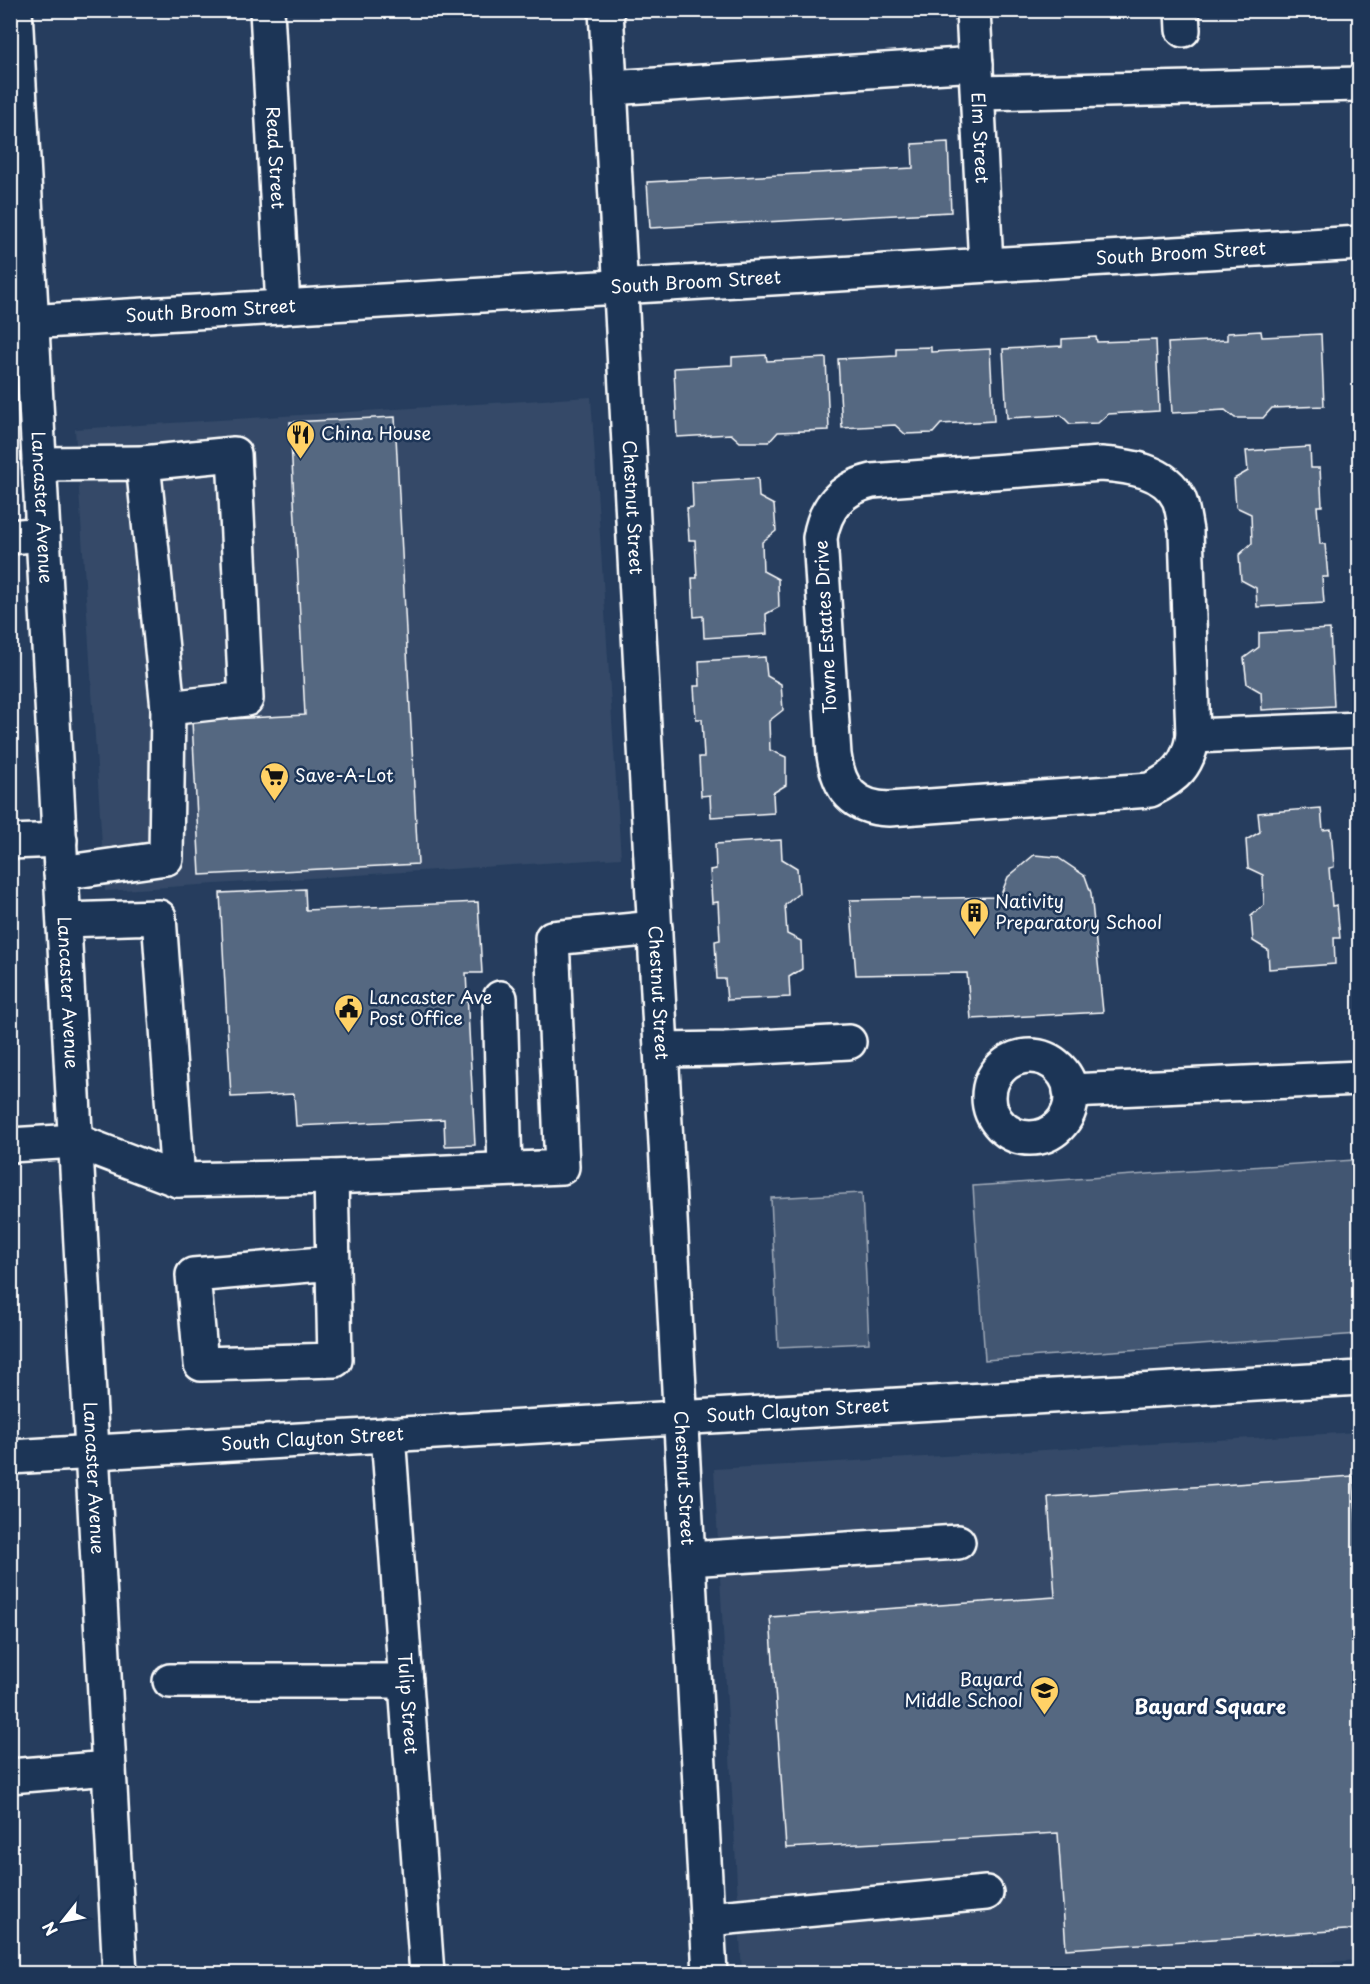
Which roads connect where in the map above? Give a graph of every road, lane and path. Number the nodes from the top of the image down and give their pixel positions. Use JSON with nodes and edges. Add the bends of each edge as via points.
{"nodes":[{"id":1,"x":15,"y":10,"type":"edge"},
{"id":2,"x":267,"y":10,"type":"edge"},
{"id":3,"x":606,"y":10,"type":"edge"},
{"id":4,"x":973,"y":10,"type":"edge"},
{"id":5,"x":977,"y":79,"type":"junction"},
{"id":6,"x":1359,"y":84,"type":"edge"},
{"id":7,"x":610,"y":88,"type":"junction"},
{"id":8,"x":1359,"y":243,"type":"edge"},
{"id":9,"x":986,"y":265,"type":"junction"},
{"id":10,"x":621,"y":287,"type":"junction"},
{"id":11,"x":283,"y":307,"type":"junction"},
{"id":12,"x":21,"y":322,"type":"edge"},
{"id":13,"x":143,"y":463,"type":"junction"},
{"id":14,"x":39,"y":464,"type":"junction"},
{"id":15,"x":43,"y":534,"type":"junction"},
{"id":16,"x":10,"y":537,"type":"edge"},
{"id":17,"x":168,"y":708,"type":"junction"},
{"id":18,"x":1359,"y":729,"type":"edge"},
{"id":19,"x":1193,"y":736,"type":"junction"},
{"id":20,"x":60,"y":840,"type":"junction"},
{"id":21,"x":10,"y":843,"type":"edge"},
{"id":22,"x":62,"y":873,"type":"junction"},
{"id":23,"x":64,"y":920,"type":"junction"},
{"id":24,"x":655,"y":928,"type":"junction"},
{"id":25,"x":501,"y":998,"type":"dead end"},
{"id":26,"x":849,"y":1042,"type":"dead end"},
{"id":27,"x":661,"y":1050,"type":"junction"},
{"id":28,"x":1359,"y":1078,"type":"edge"},
{"id":29,"x":1070,"y":1091,"type":"dead end"},
{"id":30,"x":76,"y":1142,"type":"junction"},
{"id":31,"x":10,"y":1145,"type":"edge"},
{"id":32,"x":505,"y":1169,"type":"junction"},
{"id":33,"x":331,"y":1177,"type":"junction"},
{"id":34,"x":178,"y":1180,"type":"junction"},
{"id":35,"x":333,"y":1263,"type":"junction"},
{"id":36,"x":1359,"y":1378,"type":"edge"},
{"id":37,"x":681,"y":1418,"type":"junction"},
{"id":38,"x":388,"y":1434,"type":"junction"},
{"id":39,"x":92,"y":1452,"type":"junction"},
{"id":40,"x":10,"y":1457,"type":"edge"},
{"id":41,"x":958,"y":1542,"type":"dead end"},
{"id":42,"x":688,"y":1559,"type":"junction"},
{"id":43,"x":170,"y":1681,"type":"dead end"},
{"id":44,"x":406,"y":1682,"type":"junction"},
{"id":45,"x":109,"y":1768,"type":"junction"},
{"id":46,"x":10,"y":1776,"type":"edge"},
{"id":47,"x":986,"y":1893,"type":"dead end"},
{"id":48,"x":708,"y":1919,"type":"junction"},
{"id":49,"x":120,"y":1974,"type":"edge"},
{"id":50,"x":427,"y":1974,"type":"edge"},
{"id":51,"x":710,"y":1974,"type":"edge"}],
"edges":[{"from":1,"to":12,"type":"street","name":"Lancaster Avenue"},
{"from":2,"to":11,"type":"street","name":"Read Street"},
{"from":3,"to":7,"type":"street","name":"Chestnut Street"},
{"from":4,"to":5,"type":"street","name":"Elm Street"},
{"from":5,"to":6,"type":"street"},
{"from":5,"to":7,"type":"street"},
{"from":5,"to":9,"type":"street","name":"Elm Street"},
{"from":7,"to":10,"type":"street","name":"Chestnut Street"},
{"from":8,"to":9,"type":"street","name":"South Broom Street"},
{"from":9,"to":10,"type":"street","name":"South Broom Street"},
{"from":10,"to":11,"type":"street","name":"South Broom Street"},
{"from":10,"to":24,"type":"street","name":"Chestnut Street"},
{"from":11,"to":12,"type":"street","name":"South Broom Street"},
{"from":12,"to":14,"type":"street","name":"Lancaster Avenue"},
{"from":13,"to":14,"type":"street"},
{"from":13,"to":17,"type":"street"},
{"from":13,"to":17,"type":"street","via":[[234,454],[246,699]]},
{"from":14,"to":15,"type":"street","name":"Lancaster Avenue"},
{"from":15,"to":16,"type":"street"},
{"from":15,"to":20,"type":"street","name":"Lancaster Avenue"},
{"from":17,"to":22,"type":"street","via":[[166,858]]},
{"from":18,"to":19,"type":"street"},
{"from":19,"to":19,"type":"street","name":"Towne Estates Drive","via":[[1187,759],[1178,772],[1150,790],[889,809],[862,805],[843,786],[834,755],[819,538],[835,503],[856,485],[872,481],[1056,467],[1113,465],[1162,479],[1178,499],[1186,531]]},
{"from":20,"to":21,"type":"street"},
{"from":20,"to":22,"type":"street","name":"Lancaster Avenue"},
{"from":22,"to":23,"type":"street","name":"Lancaster Avenue"},
{"from":23,"to":30,"type":"street","name":"Lancaster Avenue"},
{"from":23,"to":34,"type":"street","via":[[159,917]]},
{"from":24,"to":27,"type":"street","name":"Chestnut Street"},
{"from":24,"to":32,"type":"street","via":[[552,938],[562,1167]]},
{"from":25,"to":32,"type":"street"},
{"from":26,"to":27,"type":"street"},
{"from":27,"to":37,"type":"street","name":"Chestnut Street"},
{"from":28,"to":29,"type":"street"},
{"from":30,"to":31,"type":"street"},
{"from":30,"to":34,"type":"street"},
{"from":30,"to":39,"type":"street","name":"Lancaster Avenue"},
{"from":32,"to":33,"type":"street"},
{"from":33,"to":34,"type":"street"},
{"from":33,"to":35,"type":"street"},
{"from":35,"to":35,"type":"street","via":[[335,1360],[201,1364],[193,1275]]},
{"from":36,"to":37,"type":"street","name":"South Clayton Street"},
{"from":37,"to":38,"type":"street","name":"South Clayton Street"},
{"from":37,"to":42,"type":"street","name":"Chestnut Street"},
{"from":38,"to":39,"type":"street","name":"South Clayton Street"},
{"from":38,"to":44,"type":"street","name":"Tulip Street"},
{"from":39,"to":40,"type":"street","name":"South Clayton Street"},
{"from":39,"to":45,"type":"street","name":"Lancaster Avenue"},
{"from":41,"to":42,"type":"street"},
{"from":42,"to":48,"type":"street","name":"Chestnut Street"},
{"from":43,"to":44,"type":"street"},
{"from":44,"to":50,"type":"street","name":"Tulip Street"},
{"from":45,"to":46,"type":"street"},
{"from":45,"to":49,"type":"street","name":"Lancaster Avenue"},
{"from":47,"to":48,"type":"street"},
{"from":48,"to":51,"type":"street","name":"Chestnut Street"}]}
